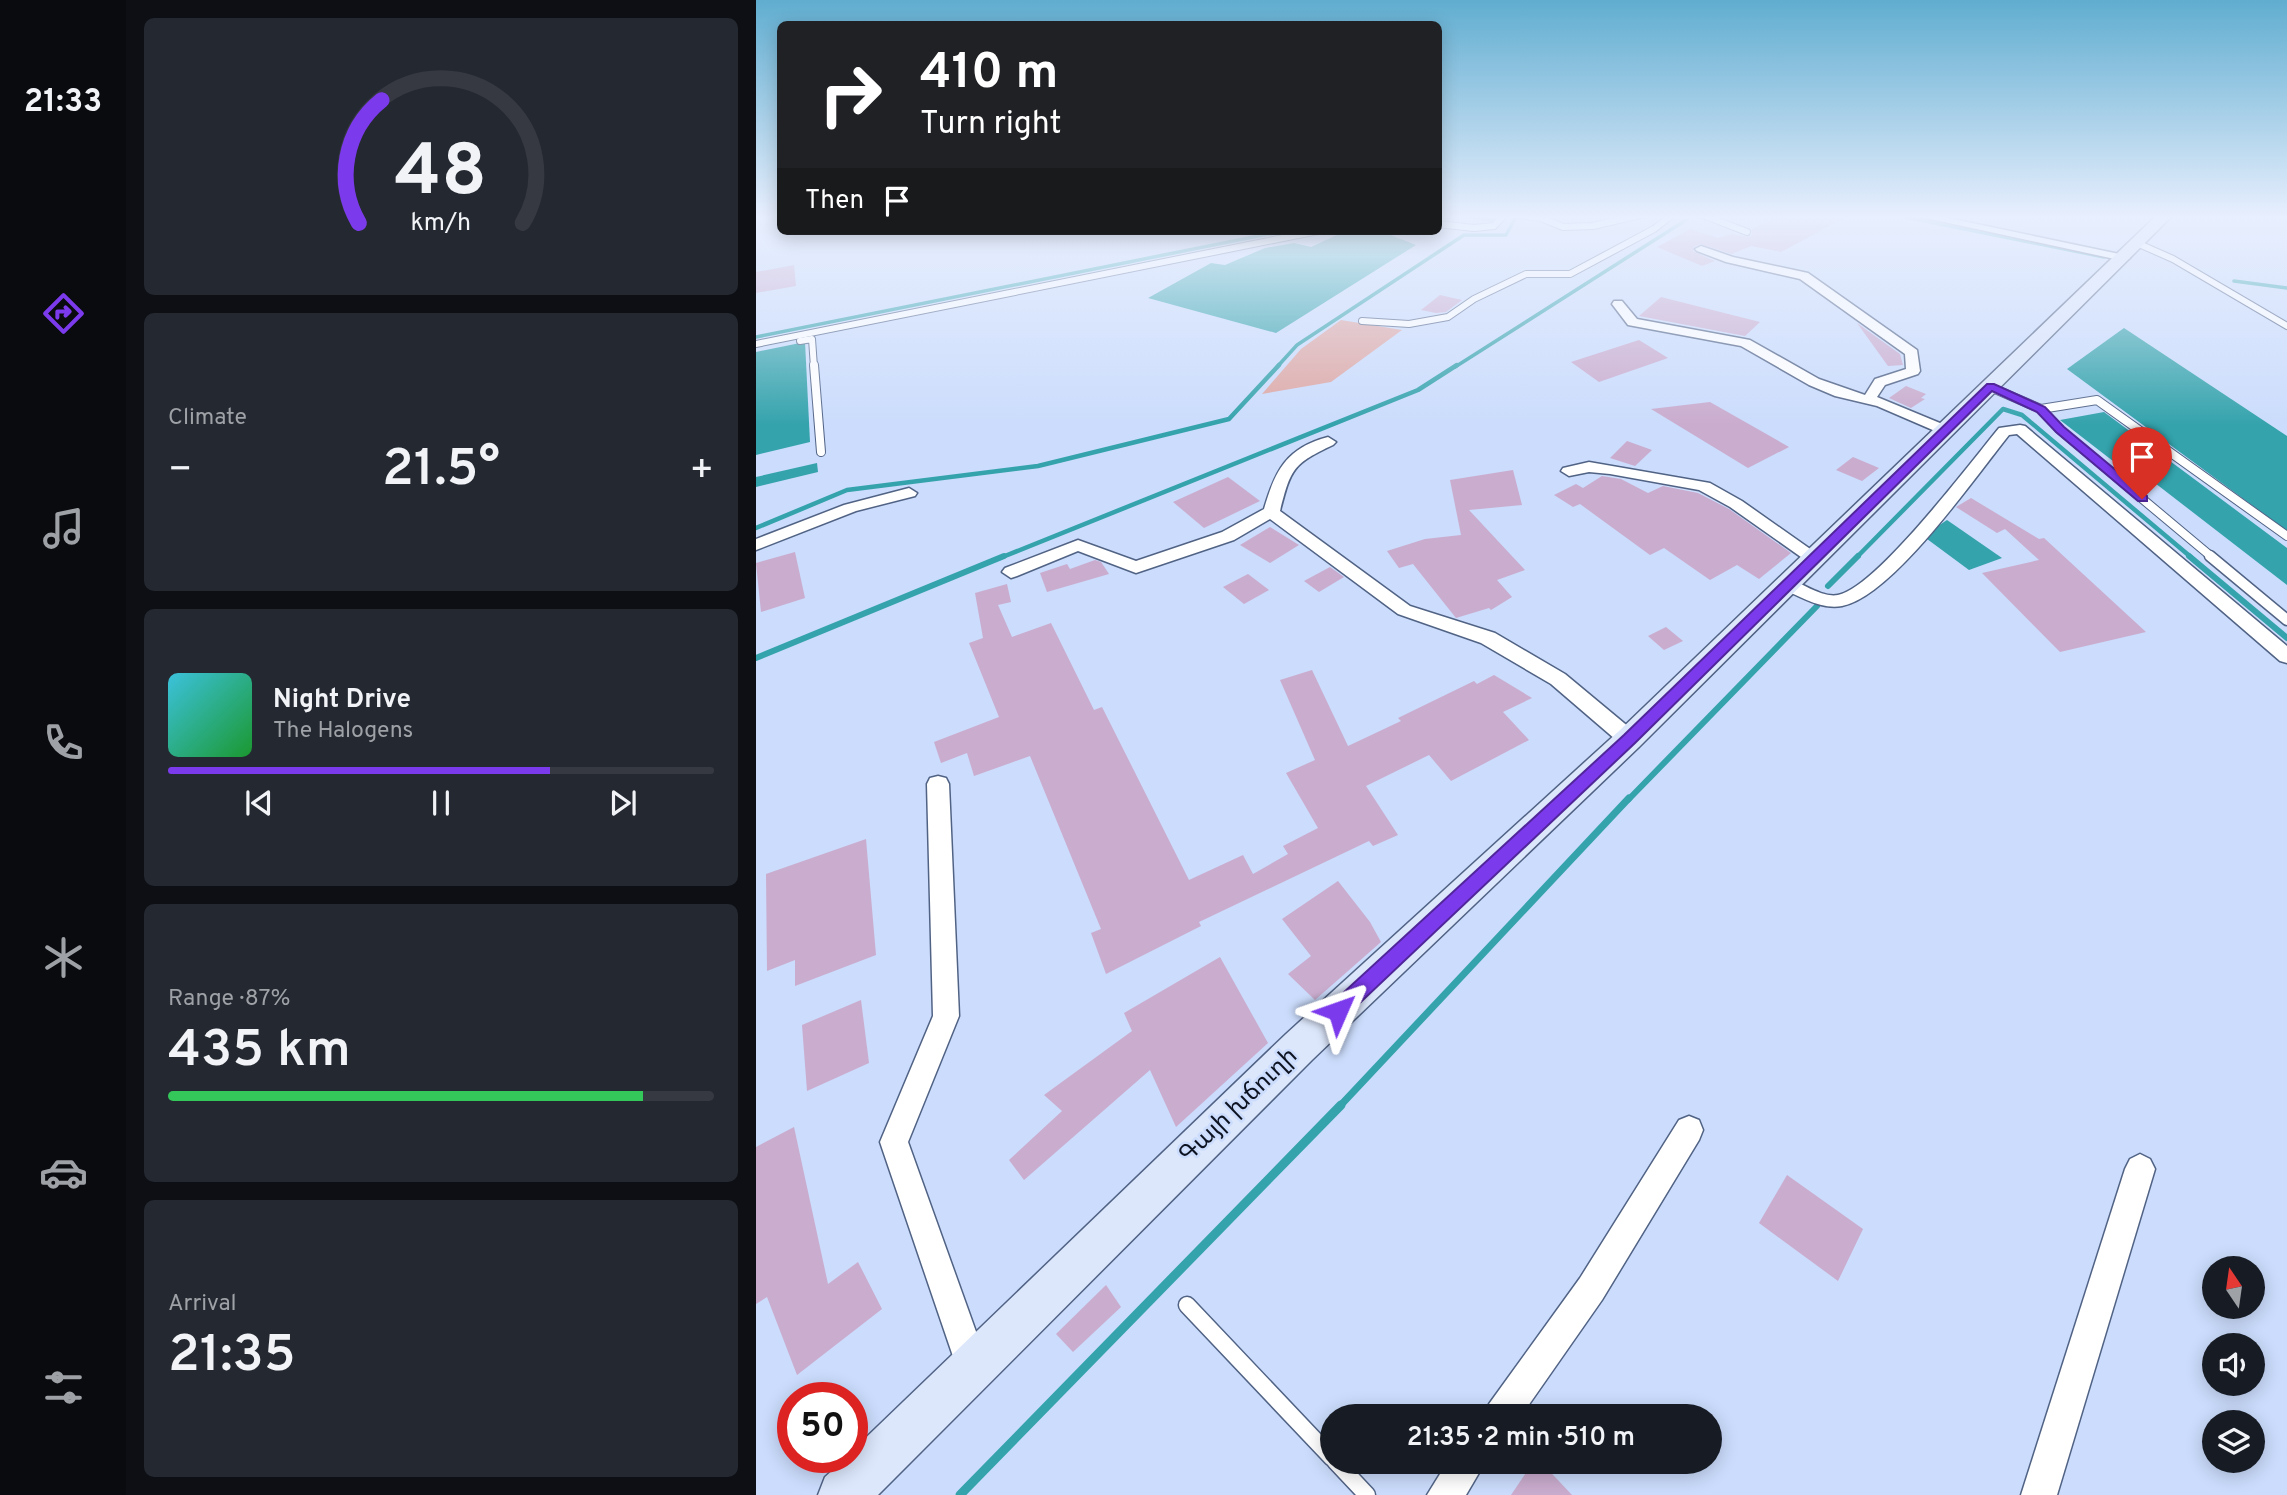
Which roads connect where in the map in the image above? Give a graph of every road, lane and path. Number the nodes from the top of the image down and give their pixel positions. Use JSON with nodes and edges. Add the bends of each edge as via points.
{"nodes":[{"id":1,"x":1051,"y":285,"type":"edge"},
{"id":2,"x":1504,"y":285,"type":"edge"},
{"id":3,"x":1816,"y":285,"type":"edge"},
{"id":4,"x":2096,"y":285,"type":"edge"},
{"id":5,"x":2217,"y":285,"type":"edge"},
{"id":6,"x":1618,"y":304,"type":"dead end"},
{"id":7,"x":1362,"y":321,"type":"dead end"},
{"id":8,"x":2287,"y":326,"type":"edge"},
{"id":9,"x":756,"y":344,"type":"edge"},
{"id":10,"x":756,"y":350,"type":"edge"},
{"id":11,"x":1990,"y":387,"type":"junction"},
{"id":12,"x":1868,"y":400,"type":"junction"},
{"id":13,"x":2041,"y":409,"type":"junction"},
{"id":14,"x":1947,"y":431,"type":"junction"},
{"id":15,"x":1328,"y":442,"type":"dead end"},
{"id":16,"x":821,"y":452,"type":"dead end"},
{"id":17,"x":1569,"y":471,"type":"dead end"},
{"id":18,"x":909,"y":493,"type":"dead end"},
{"id":19,"x":1271,"y":512,"type":"junction"},
{"id":20,"x":2287,"y":536,"type":"edge"},
{"id":21,"x":756,"y":545,"type":"edge"},
{"id":22,"x":1814,"y":558,"type":"junction"},
{"id":23,"x":1011,"y":572,"type":"dead end"},
{"id":24,"x":1787,"y":584,"type":"junction"},
{"id":25,"x":2287,"y":620,"type":"edge"},
{"id":26,"x":2287,"y":656,"type":"edge"},
{"id":27,"x":1629,"y":739,"type":"junction"},
{"id":28,"x":939,"y":784,"type":"dead end"},
{"id":29,"x":1689,"y":1130,"type":"dead end"},
{"id":30,"x":2140,"y":1169,"type":"dead end"},
{"id":31,"x":1187,"y":1305,"type":"dead end"},
{"id":32,"x":973,"y":1368,"type":"junction"},
{"id":33,"x":1510,"y":1404,"type":"edge"},
{"id":34,"x":1320,"y":1446,"type":"edge"},
{"id":35,"x":1347,"y":1474,"type":"edge"},
{"id":36,"x":1460,"y":1474,"type":"edge"},
{"id":37,"x":843,"y":1495,"type":"edge"},
{"id":38,"x":1367,"y":1495,"type":"edge"},
{"id":39,"x":1445,"y":1495,"type":"edge"},
{"id":40,"x":2039,"y":1495,"type":"edge"}],
"edges":[{"from":1,"to":9,"type":"lane"},
{"from":2,"to":7,"type":"lane","via":[[1448,317],[1409,324]]},
{"from":3,"to":12,"type":"street","via":[[1912,353],[1913,371],[1880,382]]},
{"from":4,"to":11,"type":"main road","name":"Գայի խճուղի"},
{"from":5,"to":8,"type":"lane"},
{"from":6,"to":12,"type":"street","via":[[1633,322],[1745,343],[1814,382]]},
{"from":10,"to":16,"type":"lane","via":[[812,339]]},
{"from":11,"to":13,"type":"lane"},
{"from":11,"to":14,"type":"main road","name":"Գայի խճուղի"},
{"from":12,"to":14,"type":"street"},
{"from":13,"to":20,"type":"lane","via":[[2097,400]]},
{"from":13,"to":25,"type":"lane","via":[[2060,430]]},
{"from":14,"to":22,"type":"main road","name":"Գայի խճուղի"},
{"from":15,"to":19,"type":"street","via":[[1293,457],[1282,474]]},
{"from":17,"to":22,"type":"street","via":[[1610,469],[1704,486]]},
{"from":18,"to":21,"type":"street","via":[[850,508]]},
{"from":19,"to":23,"type":"street","via":[[1228,536],[1136,567],[1078,545]]},
{"from":19,"to":27,"type":"street","via":[[1404,610],[1488,638],[1558,679]]},
{"from":22,"to":24,"type":"main road","name":"Գայի խճուղի"},
{"from":24,"to":26,"type":"street","via":[[1825,600],[1854,596],[1893,565],[2004,430],[2020,429]]},
{"from":24,"to":27,"type":"main road","name":"Գայի խճուղի"},
{"from":27,"to":32,"type":"main road","name":"Գայի խճուղի","via":[[1299,1047]]},
{"from":28,"to":32,"type":"street","via":[[946,1016],[894,1142]]},
{"from":29,"to":33,"type":"street","via":[[1591,1289]]},
{"from":30,"to":40,"type":"street"},
{"from":31,"to":34,"type":"lane"},
{"from":32,"to":37,"type":"main road","name":"Գայի խճուղի"},
{"from":35,"to":38,"type":"lane"},
{"from":36,"to":39,"type":"street"}]}
